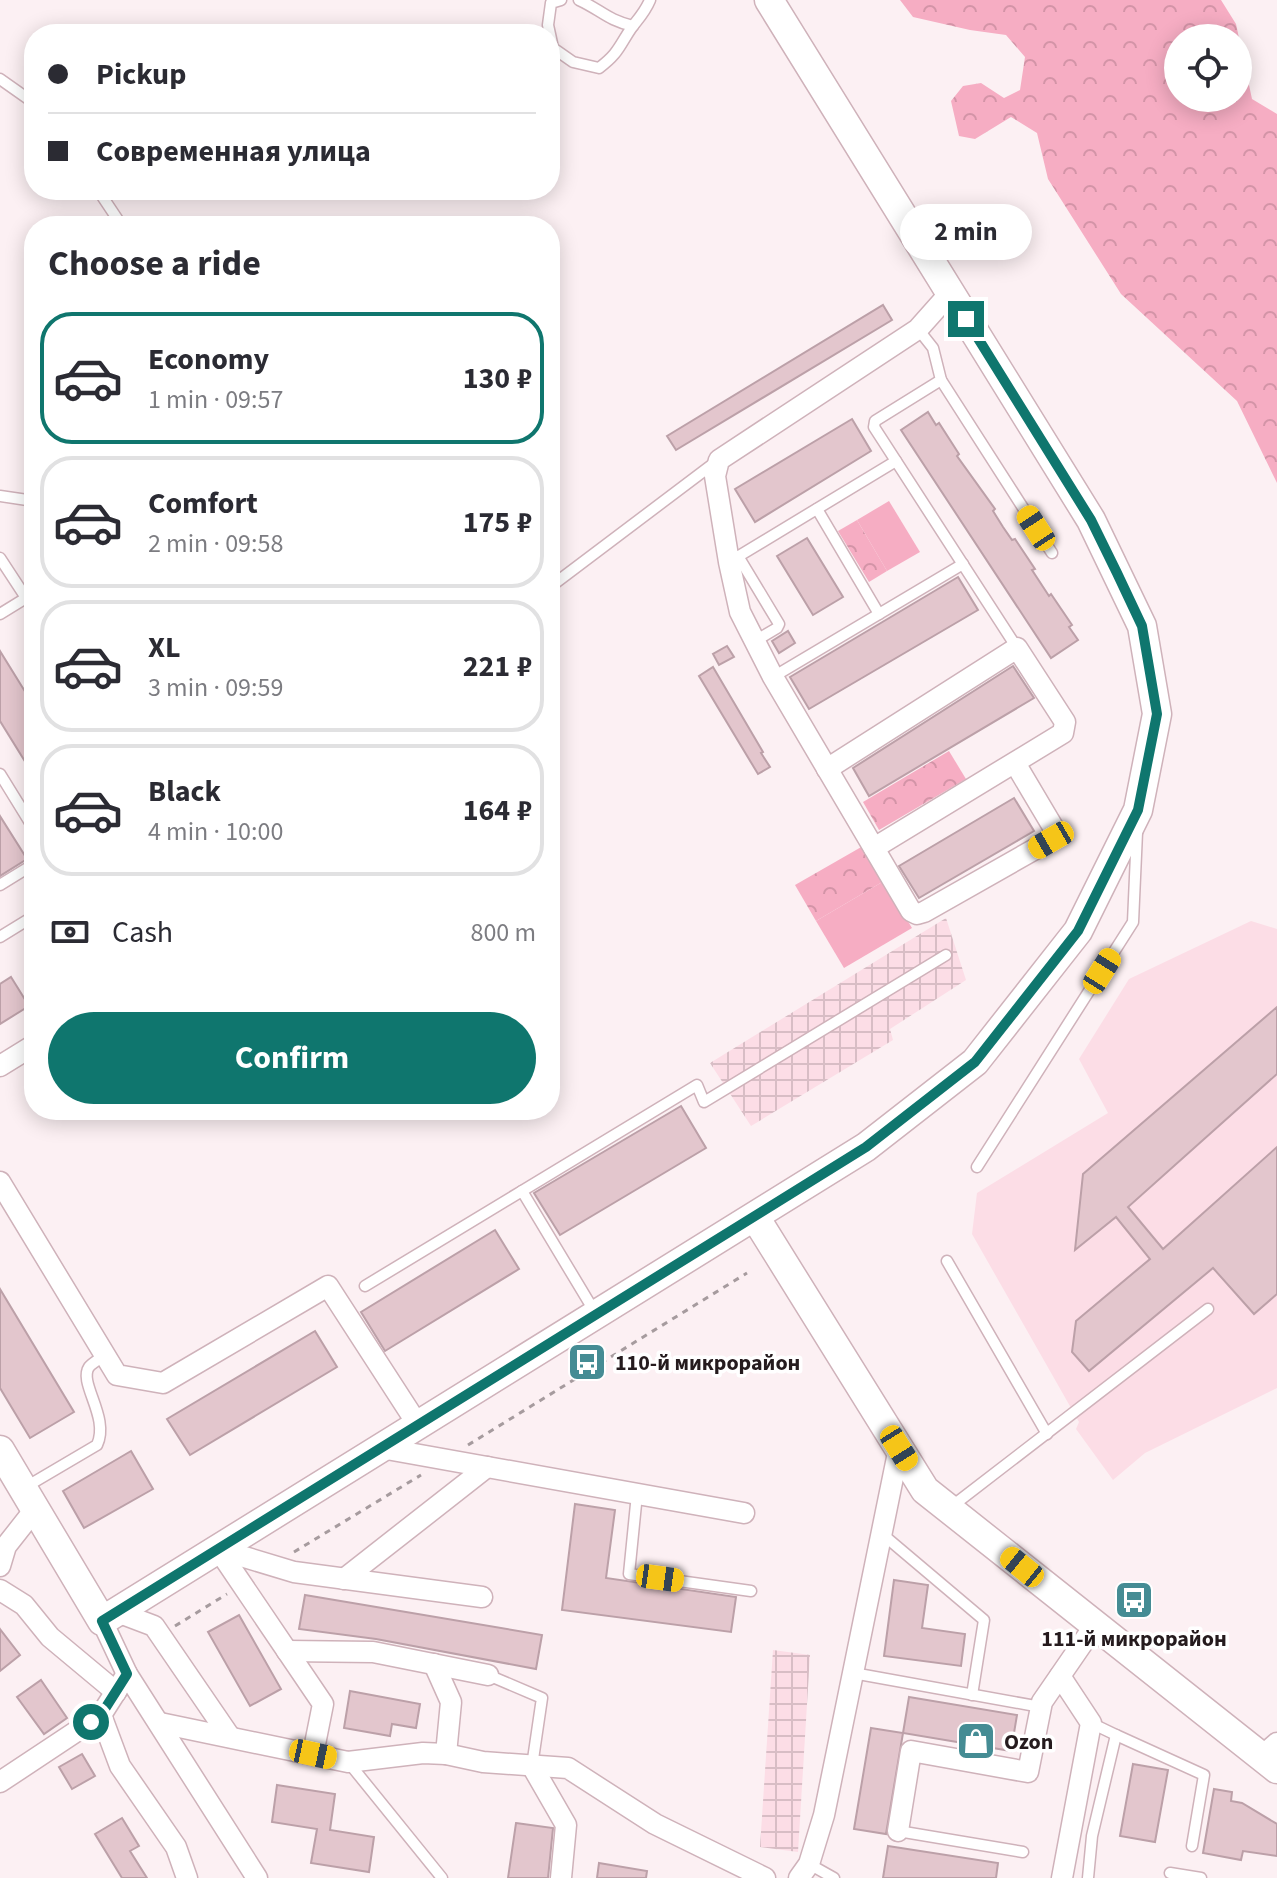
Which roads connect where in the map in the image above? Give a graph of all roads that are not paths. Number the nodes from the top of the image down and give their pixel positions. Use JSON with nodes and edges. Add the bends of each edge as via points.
{"nodes":[{"id":1,"x":561,"y":0,"type":"edge"},
{"id":2,"x":579,"y":0,"type":"edge"},
{"id":3,"x":650,"y":0,"type":"edge"},
{"id":4,"x":769,"y":0,"type":"edge"},
{"id":5,"x":548,"y":24,"type":"edge"},
{"id":6,"x":633,"y":26,"type":"junction"},
{"id":7,"x":560,"y":53,"type":"edge"},
{"id":8,"x":0,"y":79,"type":"edge"},
{"id":9,"x":24,"y":96,"type":"edge"},
{"id":10,"x":950,"y":293,"type":"junction"},
{"id":11,"x":918,"y":329,"type":"junction"},
{"id":12,"x":941,"y":380,"type":"junction"},
{"id":13,"x":719,"y":460,"type":"junction"},
{"id":14,"x":896,"y":461,"type":"junction"},
{"id":15,"x":0,"y":496,"type":"edge"},
{"id":16,"x":24,"y":500,"type":"edge"},
{"id":17,"x":817,"y":509,"type":"junction"},
{"id":18,"x":1052,"y":553,"type":"dead end"},
{"id":19,"x":0,"y":558,"type":"edge"},
{"id":20,"x":734,"y":559,"type":"junction"},
{"id":21,"x":963,"y":564,"type":"junction"},
{"id":22,"x":560,"y":579,"type":"edge"},
{"id":23,"x":24,"y":595,"type":"edge"},
{"id":24,"x":24,"y":599,"type":"edge"},
{"id":25,"x":0,"y":614,"type":"edge"},
{"id":26,"x":879,"y":614,"type":"junction"},
{"id":27,"x":755,"y":641,"type":"junction"},
{"id":28,"x":1017,"y":648,"type":"junction"},
{"id":29,"x":773,"y":677,"type":"junction"},
{"id":30,"x":1015,"y":763,"type":"junction"},
{"id":31,"x":827,"y":769,"type":"junction"},
{"id":32,"x":0,"y":774,"type":"edge"},
{"id":33,"x":1138,"y":810,"type":"junction"},
{"id":34,"x":24,"y":813,"type":"edge"},
{"id":35,"x":874,"y":848,"type":"junction"},
{"id":36,"x":24,"y":870,"type":"edge"},
{"id":37,"x":0,"y":885,"type":"edge"},
{"id":38,"x":24,"y":922,"type":"edge"},
{"id":39,"x":0,"y":937,"type":"edge"},
{"id":40,"x":946,"y":955,"type":"dead end"},
{"id":41,"x":24,"y":1051,"type":"edge"},
{"id":42,"x":0,"y":1066,"type":"edge"},
{"id":43,"x":977,"y":1167,"type":"dead end"},
{"id":44,"x":0,"y":1182,"type":"edge"},
{"id":45,"x":522,"y":1191,"type":"junction"},
{"id":46,"x":755,"y":1217,"type":"junction"},
{"id":47,"x":947,"y":1261,"type":"dead end"},
{"id":48,"x":365,"y":1286,"type":"dead end"},
{"id":49,"x":1208,"y":1309,"type":"dead end"},
{"id":50,"x":597,"y":1316,"type":"junction"},
{"id":51,"x":105,"y":1355,"type":"junction"},
{"id":52,"x":418,"y":1425,"type":"junction"},
{"id":53,"x":1047,"y":1434,"type":"junction"},
{"id":54,"x":381,"y":1448,"type":"junction"},
{"id":55,"x":899,"y":1448,"type":"junction"},
{"id":56,"x":0,"y":1450,"type":"edge"},
{"id":57,"x":487,"y":1467,"type":"junction"},
{"id":58,"x":637,"y":1494,"type":"junction"},
{"id":59,"x":30,"y":1498,"type":"junction"},
{"id":60,"x":949,"y":1508,"type":"junction"},
{"id":61,"x":744,"y":1513,"type":"dead end"},
{"id":62,"x":881,"y":1533,"type":"junction"},
{"id":63,"x":218,"y":1549,"type":"junction"},
{"id":64,"x":0,"y":1566,"type":"edge"},
{"id":65,"x":344,"y":1579,"type":"junction"},
{"id":66,"x":0,"y":1590,"type":"edge"},
{"id":67,"x":751,"y":1591,"type":"dead end"},
{"id":68,"x":482,"y":1597,"type":"dead end"},
{"id":69,"x":110,"y":1616,"type":"junction"},
{"id":70,"x":1095,"y":1625,"type":"junction"},
{"id":71,"x":287,"y":1651,"type":"junction"},
{"id":72,"x":434,"y":1664,"type":"junction"},
{"id":73,"x":853,"y":1673,"type":"junction"},
{"id":74,"x":127,"y":1674,"type":"junction"},
{"id":75,"x":488,"y":1675,"type":"joint"},
{"id":76,"x":1060,"y":1676,"type":"junction"},
{"id":77,"x":116,"y":1692,"type":"junction"},
{"id":78,"x":972,"y":1695,"type":"junction"},
{"id":79,"x":1041,"y":1707,"type":"junction"},
{"id":80,"x":101,"y":1715,"type":"junction"},
{"id":81,"x":160,"y":1723,"type":"junction"},
{"id":82,"x":1091,"y":1723,"type":"junction"},
{"id":83,"x":1116,"y":1735,"type":"junction"},
{"id":84,"x":230,"y":1737,"type":"junction"},
{"id":85,"x":313,"y":1754,"type":"junction"},
{"id":86,"x":446,"y":1754,"type":"junction"},
{"id":87,"x":1272,"y":1756,"type":"edge"},
{"id":88,"x":348,"y":1762,"type":"junction"},
{"id":89,"x":532,"y":1766,"type":"junction"},
{"id":90,"x":0,"y":1782,"type":"edge"},
{"id":91,"x":898,"y":1831,"type":"joint"},
{"id":92,"x":1192,"y":1846,"type":"dead end"},
{"id":93,"x":1023,"y":1852,"type":"dead end"},
{"id":94,"x":804,"y":1871,"type":"edge"},
{"id":95,"x":1170,"y":1873,"type":"dead end"},
{"id":96,"x":187,"y":1878,"type":"edge"},
{"id":97,"x":257,"y":1878,"type":"edge"},
{"id":98,"x":442,"y":1878,"type":"edge"},
{"id":99,"x":561,"y":1878,"type":"edge"},
{"id":100,"x":765,"y":1878,"type":"edge"},
{"id":101,"x":834,"y":1878,"type":"edge"},
{"id":102,"x":1062,"y":1878,"type":"edge"},
{"id":103,"x":1088,"y":1878,"type":"edge"},
{"id":104,"x":1201,"y":1878,"type":"edge"}],
"edges":[{"from":1,"to":5,"type":"lane","via":[[551,3]]},
{"from":2,"to":6,"type":"lane","via":[[610,20]]},
{"from":3,"to":6,"type":"lane"},
{"from":4,"to":10,"type":"street"},
{"from":6,"to":7,"type":"lane","via":[[617,54],[599,68]]},
{"from":8,"to":9,"type":"lane"},
{"from":10,"to":11,"type":"street"},
{"from":10,"to":33,"type":"street","via":[[1091,520],[1142,626],[1157,714]]},
{"from":11,"to":12,"type":"lane","via":[[933,348]]},
{"from":11,"to":13,"type":"street"},
{"from":12,"to":14,"type":"lane","via":[[873,424]]},
{"from":12,"to":18,"type":"lane"},
{"from":13,"to":20,"type":"street","via":[[715,476]]},
{"from":13,"to":22,"type":"lane"},
{"from":14,"to":17,"type":"lane"},
{"from":14,"to":21,"type":"lane"},
{"from":15,"to":16,"type":"lane"},
{"from":17,"to":20,"type":"lane"},
{"from":17,"to":26,"type":"lane"},
{"from":19,"to":23,"type":"lane"},
{"from":20,"to":27,"type":"street","via":[[740,612]]},
{"from":20,"to":27,"type":"lane","via":[[779,624]]},
{"from":21,"to":26,"type":"lane"},
{"from":21,"to":28,"type":"lane"},
{"from":24,"to":25,"type":"lane"},
{"from":26,"to":29,"type":"lane"},
{"from":27,"to":29,"type":"street"},
{"from":28,"to":30,"type":"street","via":[[1066,728]]},
{"from":28,"to":31,"type":"street"},
{"from":29,"to":31,"type":"street"},
{"from":30,"to":35,"type":"street"},
{"from":30,"to":35,"type":"street","via":[[1053,827],[1051,840],[917,914]]},
{"from":31,"to":35,"type":"street"},
{"from":32,"to":34,"type":"lane"},
{"from":33,"to":43,"type":"lane","via":[[1133,922]]},
{"from":33,"to":46,"type":"street","via":[[1078,931],[975,1062],[866,1147]]},
{"from":36,"to":37,"type":"lane"},
{"from":38,"to":39,"type":"lane"},
{"from":40,"to":45,"type":"lane","via":[[704,1102],[697,1085]]},
{"from":41,"to":42,"type":"street"},
{"from":44,"to":51,"type":"street"},
{"from":45,"to":48,"type":"lane"},
{"from":45,"to":50,"type":"lane"},
{"from":46,"to":50,"type":"street"},
{"from":46,"to":55,"type":"street"},
{"from":47,"to":53,"type":"lane"},
{"from":49,"to":53,"type":"lane"},
{"from":50,"to":52,"type":"street"},
{"from":51,"to":52,"type":"street","via":[[117,1375],[163,1383],[328,1286]]},
{"from":51,"to":59,"type":"lane","via":[[87,1374],[102,1427],[97,1445]]},
{"from":52,"to":54,"type":"street"},
{"from":53,"to":60,"type":"lane"},
{"from":54,"to":57,"type":"street"},
{"from":54,"to":63,"type":"street"},
{"from":55,"to":60,"type":"street","via":[[925,1490]]},
{"from":55,"to":62,"type":"street"},
{"from":56,"to":59,"type":"street"},
{"from":57,"to":58,"type":"street"},
{"from":57,"to":65,"type":"street"},
{"from":58,"to":61,"type":"street"},
{"from":58,"to":67,"type":"lane","via":[[629,1574]]},
{"from":59,"to":64,"type":"street"},
{"from":59,"to":69,"type":"street"},
{"from":60,"to":70,"type":"street"},
{"from":62,"to":73,"type":"street"},
{"from":62,"to":78,"type":"lane","via":[[984,1620]]},
{"from":63,"to":65,"type":"street","via":[[294,1572]]},
{"from":63,"to":69,"type":"street"},
{"from":63,"to":71,"type":"street"},
{"from":65,"to":68,"type":"street"},
{"from":66,"to":77,"type":"street","via":[[24,1605],[50,1637]]},
{"from":69,"to":74,"type":"street"},
{"from":69,"to":84,"type":"street","via":[[154,1626]]},
{"from":70,"to":76,"type":"street"},
{"from":70,"to":87,"type":"street"},
{"from":71,"to":72,"type":"street","via":[[373,1652]]},
{"from":71,"to":85,"type":"street","via":[[323,1704]]},
{"from":72,"to":75,"type":"street"},
{"from":72,"to":86,"type":"street","via":[[451,1702]]},
{"from":73,"to":78,"type":"lane"},
{"from":73,"to":94,"type":"street","via":[[824,1815]]},
{"from":74,"to":77,"type":"street"},
{"from":74,"to":81,"type":"street"},
{"from":75,"to":89,"type":"lane","via":[[542,1698]]},
{"from":76,"to":79,"type":"street"},
{"from":76,"to":82,"type":"street"},
{"from":77,"to":80,"type":"street"},
{"from":78,"to":79,"type":"lane"},
{"from":79,"to":91,"type":"street","via":[[1028,1772],[911,1751]]},
{"from":80,"to":90,"type":"street"},
{"from":80,"to":96,"type":"street","via":[[120,1766],[176,1847]]},
{"from":81,"to":84,"type":"street"},
{"from":81,"to":97,"type":"street"},
{"from":82,"to":83,"type":"lane"},
{"from":82,"to":102,"type":"street"},
{"from":83,"to":92,"type":"lane","via":[[1204,1775]]},
{"from":83,"to":103,"type":"lane","via":[[1092,1836]]},
{"from":84,"to":85,"type":"street"},
{"from":85,"to":88,"type":"street"},
{"from":86,"to":88,"type":"street"},
{"from":86,"to":89,"type":"street"},
{"from":88,"to":98,"type":"lane"},
{"from":89,"to":99,"type":"street","via":[[566,1825]]},
{"from":89,"to":100,"type":"street","via":[[568,1768],[655,1824]]},
{"from":91,"to":93,"type":"lane"},
{"from":94,"to":101,"type":"lane"},
{"from":95,"to":104,"type":"lane"}]}
